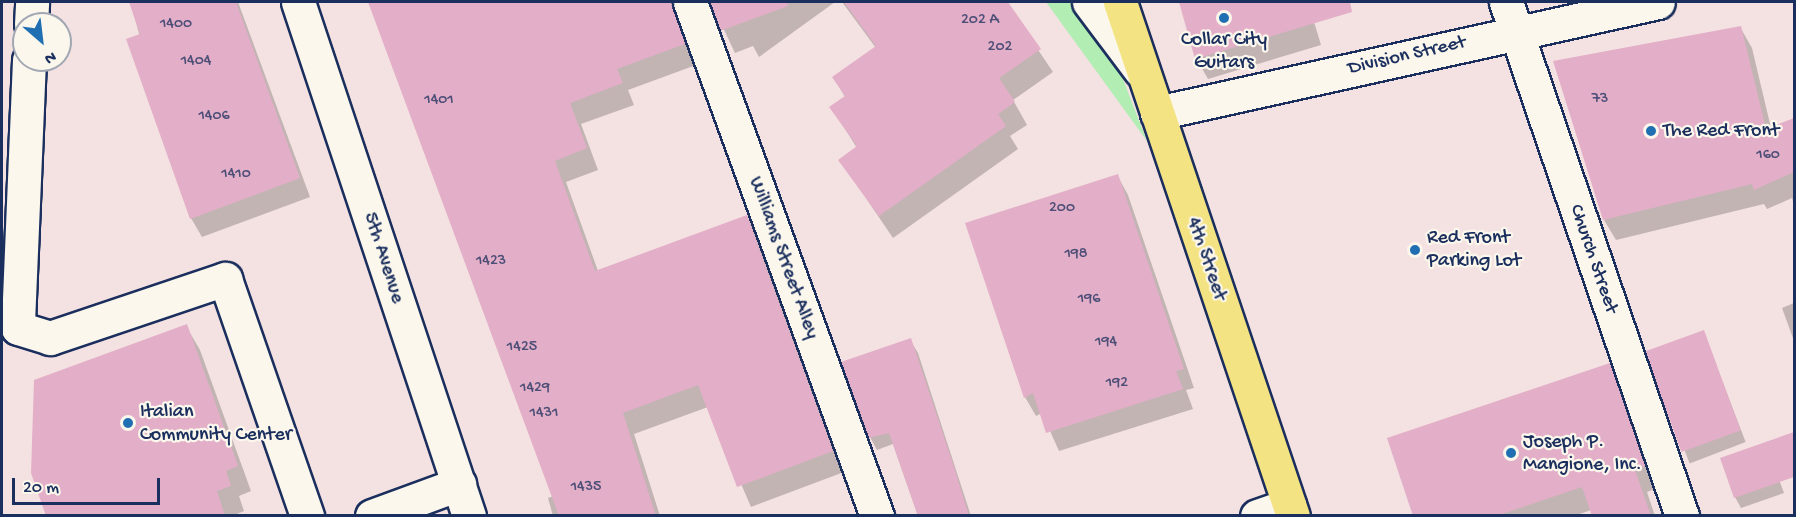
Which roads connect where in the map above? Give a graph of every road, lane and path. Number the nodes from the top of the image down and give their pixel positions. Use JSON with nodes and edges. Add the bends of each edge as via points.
{"nodes":[{"id":1,"x":298,"y":2,"type":"edge"},
{"id":2,"x":690,"y":2,"type":"edge"},
{"id":3,"x":1089,"y":2,"type":"edge"},
{"id":4,"x":1120,"y":2,"type":"edge"},
{"id":5,"x":1658,"y":2,"type":"edge"},
{"id":6,"x":1511,"y":16,"type":"edge"},
{"id":7,"x":29,"y":72,"type":"edge"},
{"id":8,"x":1145,"y":77,"type":"junction"},
{"id":9,"x":1156,"y":113,"type":"junction"},
{"id":10,"x":459,"y":484,"type":"junction"},
{"id":11,"x":1291,"y":510,"type":"edge"},
{"id":12,"x":307,"y":516,"type":"edge"},
{"id":13,"x":372,"y":516,"type":"edge"},
{"id":14,"x":469,"y":516,"type":"edge"},
{"id":15,"x":877,"y":516,"type":"edge"},
{"id":16,"x":1257,"y":516,"type":"edge"},
{"id":17,"x":1682,"y":516,"type":"edge"}],
"edges":[{"from":1,"to":10,"type":"street","name":"5th Avenue"},
{"from":2,"to":15,"type":"street","name":"Williams Street Alley"},
{"from":3,"to":8,"type":"street"},
{"from":4,"to":8,"type":"main road","name":"4th Street"},
{"from":5,"to":6,"type":"street","name":"Division Street"},
{"from":6,"to":9,"type":"street","name":"Division Street"},
{"from":6,"to":17,"type":"street","name":"Church Street"},
{"from":7,"to":12,"type":"street","via":[[18,328],[50,339],[225,279]]},
{"from":8,"to":9,"type":"main road","name":"4th Street"},
{"from":9,"to":11,"type":"main road","name":"4th Street"},
{"from":10,"to":13,"type":"street"},
{"from":10,"to":14,"type":"street","name":"5th Avenue"},
{"from":11,"to":16,"type":"street"}]}
